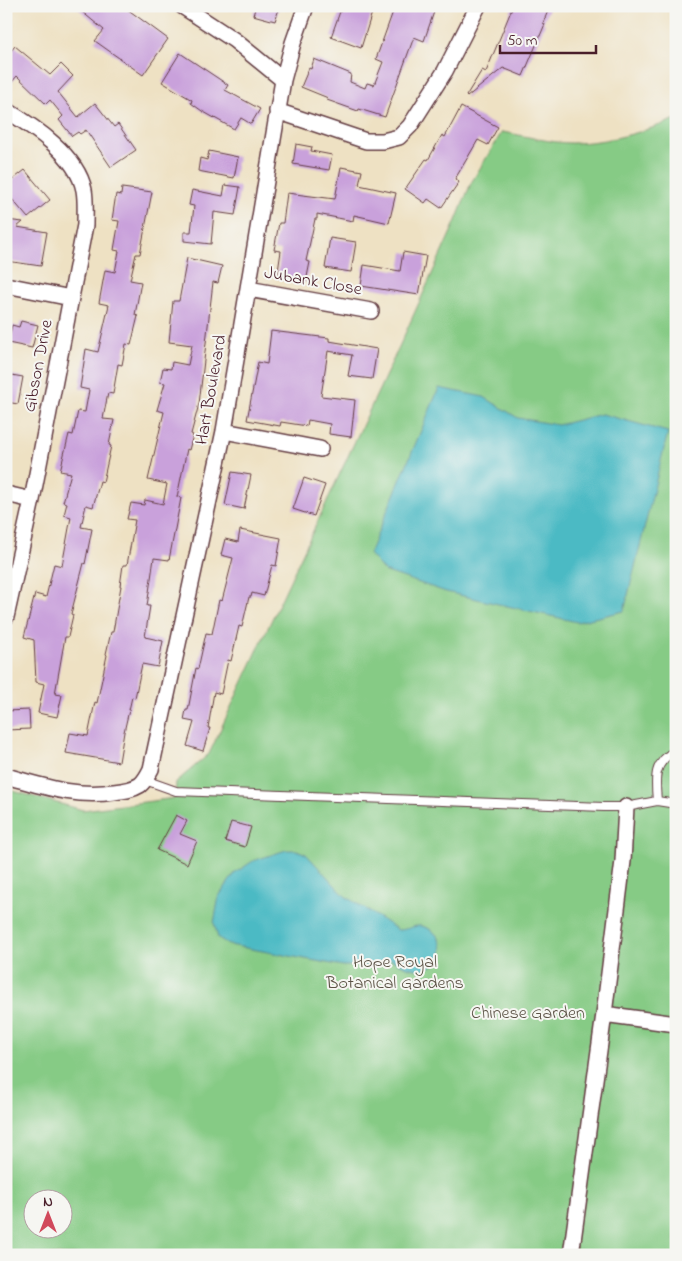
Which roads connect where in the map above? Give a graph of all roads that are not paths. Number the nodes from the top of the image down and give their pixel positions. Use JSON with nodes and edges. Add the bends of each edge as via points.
{"nodes":[{"id":1,"x":182,"y":6,"type":"edge"},
{"id":2,"x":306,"y":6,"type":"edge"},
{"id":3,"x":478,"y":6,"type":"edge"},
{"id":4,"x":283,"y":80,"type":"junction"},
{"id":5,"x":6,"y":110,"type":"edge"},
{"id":6,"x":277,"y":111,"type":"junction"},
{"id":7,"x":6,"y":285,"type":"edge"},
{"id":8,"x":248,"y":289,"type":"junction"},
{"id":9,"x":71,"y":298,"type":"junction"},
{"id":10,"x":371,"y":311,"type":"dead end"},
{"id":11,"x":224,"y":431,"type":"junction"},
{"id":12,"x":320,"y":449,"type":"dead end"},
{"id":13,"x":6,"y":494,"type":"edge"},
{"id":14,"x":32,"y":500,"type":"junction"},
{"id":15,"x":6,"y":617,"type":"edge"},
{"id":16,"x":676,"y":750,"type":"edge"},
{"id":17,"x":6,"y":776,"type":"edge"},
{"id":18,"x":145,"y":780,"type":"junction"},
{"id":19,"x":657,"y":801,"type":"junction"},
{"id":20,"x":676,"y":804,"type":"edge"},
{"id":21,"x":626,"y":807,"type":"junction"},
{"id":22,"x":604,"y":1014,"type":"junction"},
{"id":23,"x":676,"y":1024,"type":"edge"},
{"id":24,"x":571,"y":1255,"type":"edge"}],
"edges":[{"from":1,"to":4,"type":"street","via":[[234,40]]},
{"from":2,"to":4,"type":"street","name":"Hart Boulevard"},
{"from":3,"to":6,"type":"street","via":[[445,71],[410,126],[399,137],[366,141]]},
{"from":4,"to":6,"type":"street","name":"Hart Boulevard"},
{"from":5,"to":9,"type":"street","name":"Gibson Drive","via":[[36,128],[71,162],[84,189],[85,225]]},
{"from":6,"to":8,"type":"street","name":"Hart Boulevard"},
{"from":7,"to":9,"type":"street"},
{"from":8,"to":10,"type":"street","name":"Jubank Close"},
{"from":8,"to":11,"type":"street","name":"Hart Boulevard"},
{"from":9,"to":14,"type":"street","name":"Gibson Drive"},
{"from":11,"to":12,"type":"street"},
{"from":11,"to":18,"type":"street","name":"Hart Boulevard","via":[[169,692],[151,769]]},
{"from":13,"to":14,"type":"street"},
{"from":14,"to":15,"type":"street","name":"Gibson Drive"},
{"from":16,"to":19,"type":"lane","via":[[666,755],[657,767]]},
{"from":17,"to":18,"type":"street","via":[[64,792],[87,794],[129,790]]},
{"from":18,"to":21,"type":"lane","via":[[176,791]]},
{"from":19,"to":20,"type":"lane"},
{"from":19,"to":21,"type":"lane"},
{"from":21,"to":22,"type":"street"},
{"from":22,"to":23,"type":"street"},
{"from":22,"to":24,"type":"street"}]}
